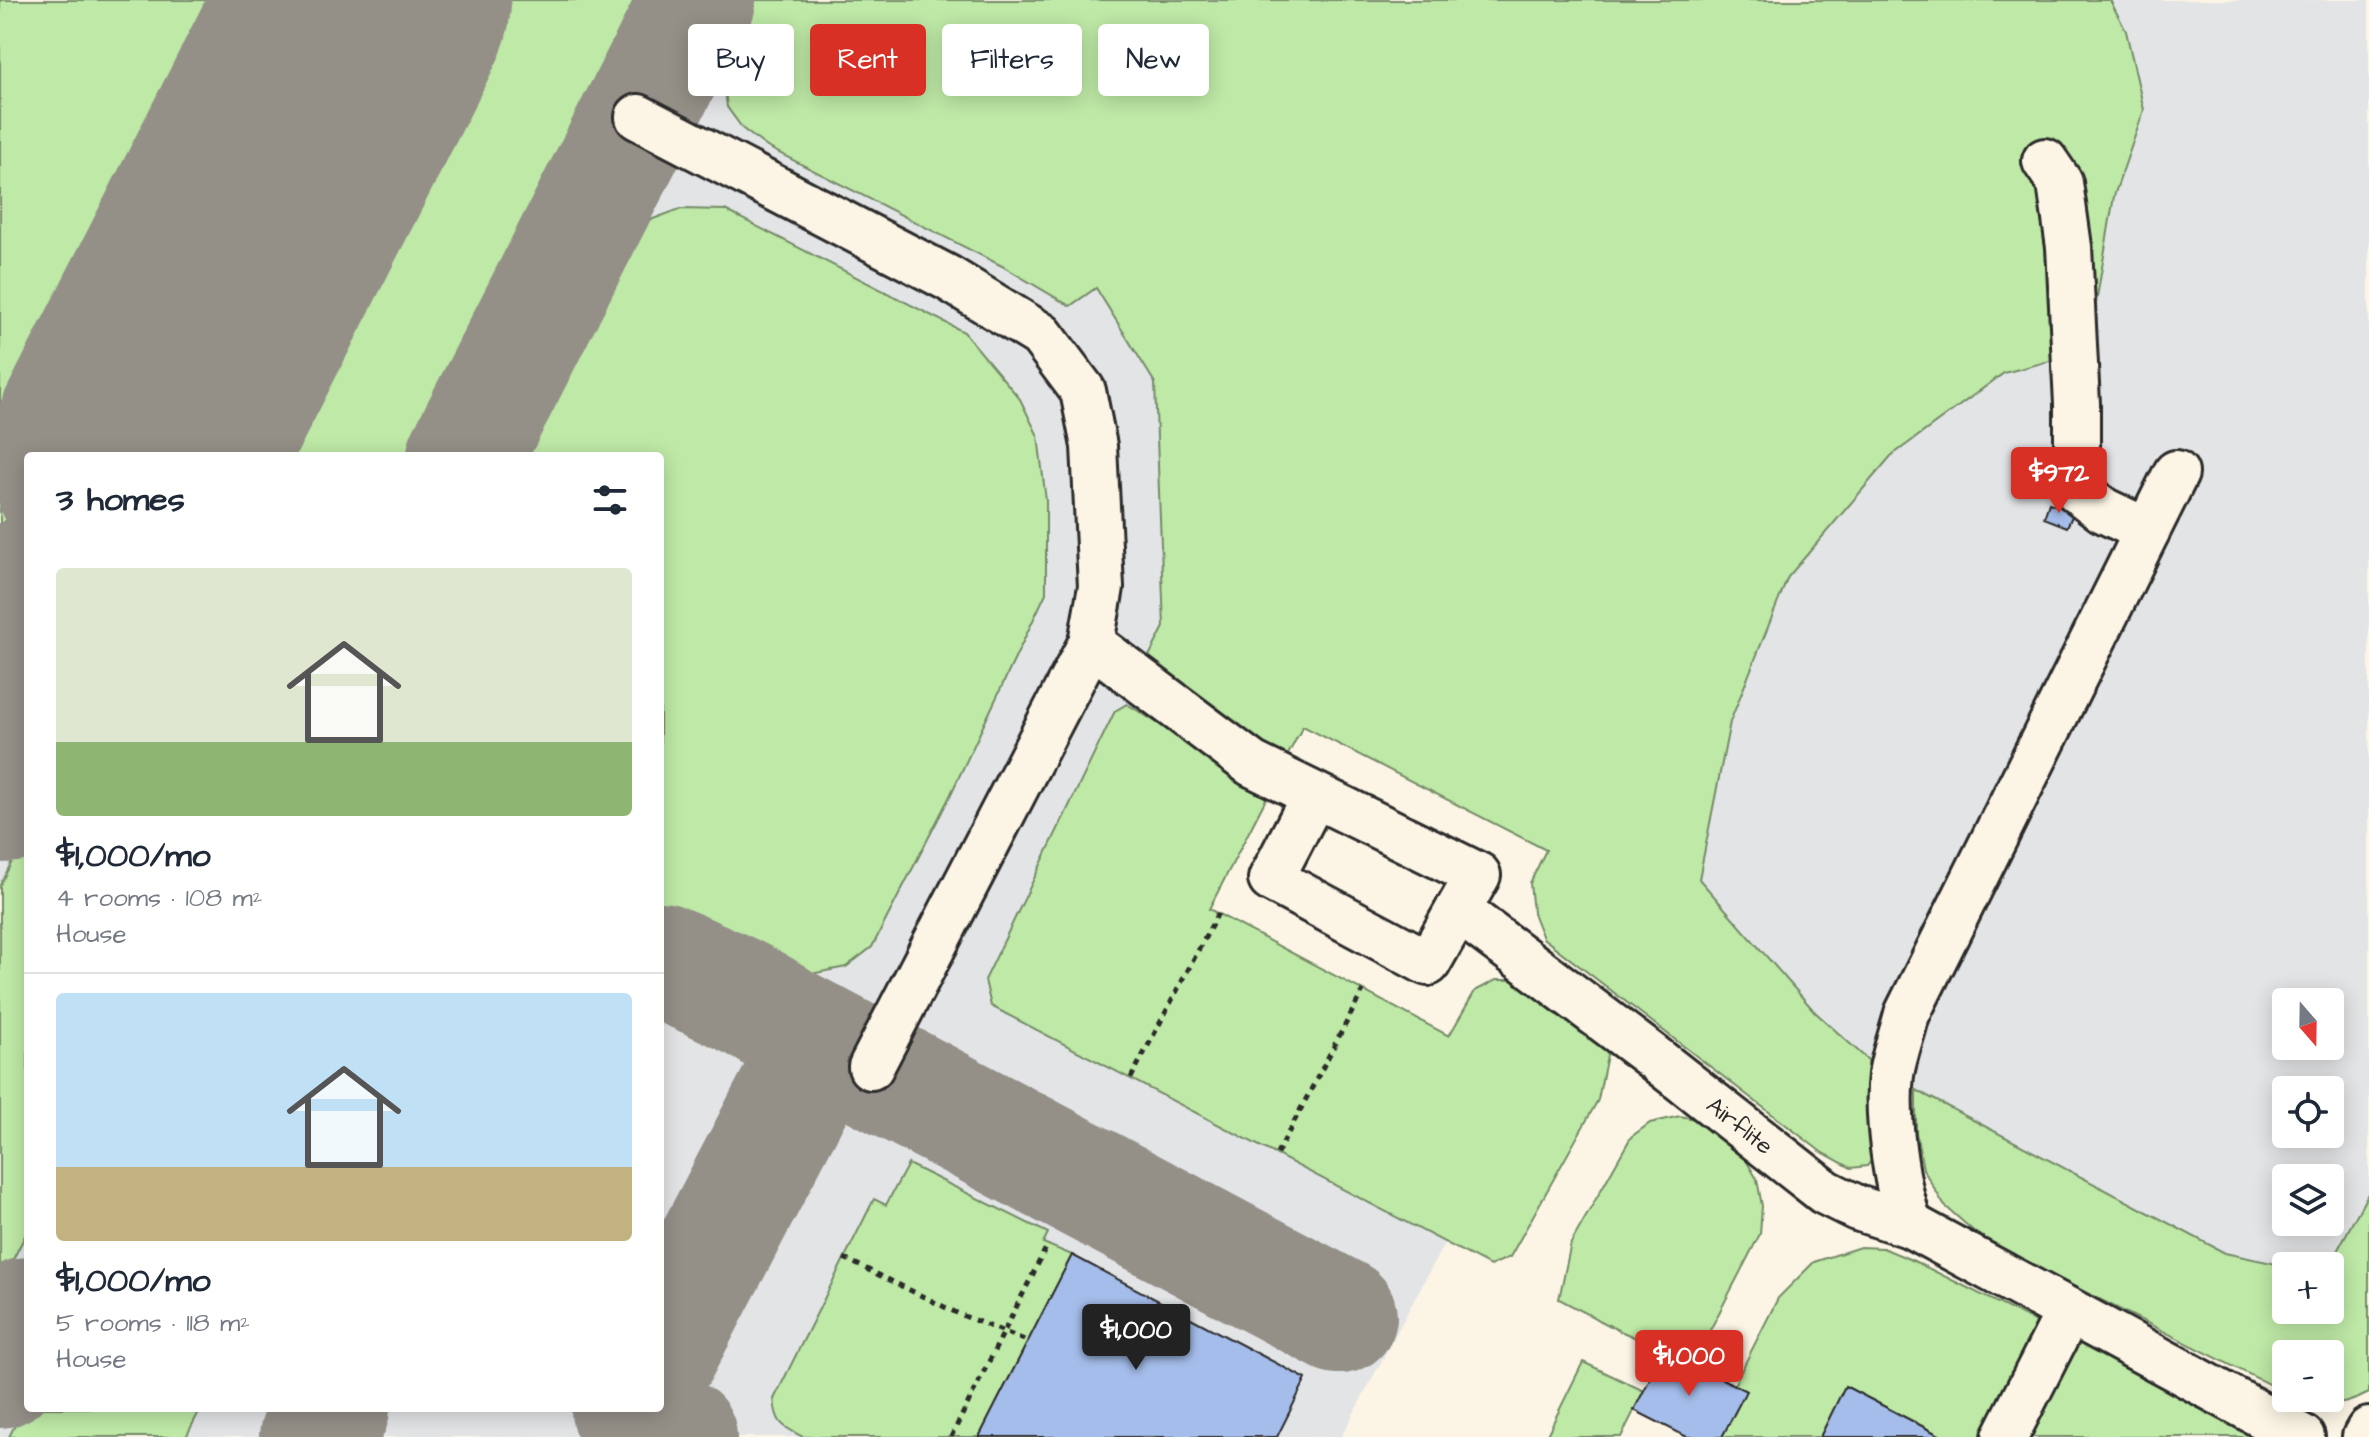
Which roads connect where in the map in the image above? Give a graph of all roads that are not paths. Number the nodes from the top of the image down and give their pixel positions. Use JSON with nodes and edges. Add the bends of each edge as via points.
{"nodes":[{"id":1,"x":638,"y":117,"type":"dead end"},
{"id":2,"x":2045,"y":161,"type":"dead end"},
{"id":3,"x":2176,"y":473,"type":"dead end"},
{"id":4,"x":2147,"y":531,"type":"junction"},
{"id":5,"x":1091,"y":643,"type":"junction"},
{"id":6,"x":1314,"y":796,"type":"junction"},
{"id":7,"x":1458,"y":910,"type":"junction"},
{"id":8,"x":871,"y":1067,"type":"dead end"},
{"id":9,"x":1910,"y":1225,"type":"junction"},
{"id":10,"x":2069,"y":1311,"type":"junction"},
{"id":11,"x":2369,"y":1430,"type":"edge"},
{"id":12,"x":2005,"y":1437,"type":"edge"},
{"id":13,"x":2302,"y":1437,"type":"edge"},
{"id":14,"x":2365,"y":1437,"type":"edge"}],
"edges":[{"from":1,"to":5,"type":"street","via":[[948,278],[1041,335],[1083,391],[1094,446],[1101,587]]},
{"from":2,"to":4,"type":"street","via":[[2060,183],[2069,247],[2077,490],[2103,510]]},
{"from":3,"to":4,"type":"street"},
{"from":4,"to":9,"type":"street","via":[[1907,1014],[1891,1076],[1891,1112]]},
{"from":5,"to":6,"type":"street","via":[[1252,764]]},
{"from":5,"to":8,"type":"street"},
{"from":6,"to":7,"type":"street","via":[[1478,875]]},
{"from":6,"to":7,"type":"street","via":[[1271,879],[1428,963]]},
{"from":7,"to":9,"type":"street","name":"Airflite","via":[[1825,1192]]},
{"from":9,"to":10,"type":"street","name":"Airflite"},
{"from":10,"to":12,"type":"street"},
{"from":10,"to":13,"type":"street","name":"Airflite"},
{"from":11,"to":14,"type":"street"}]}
